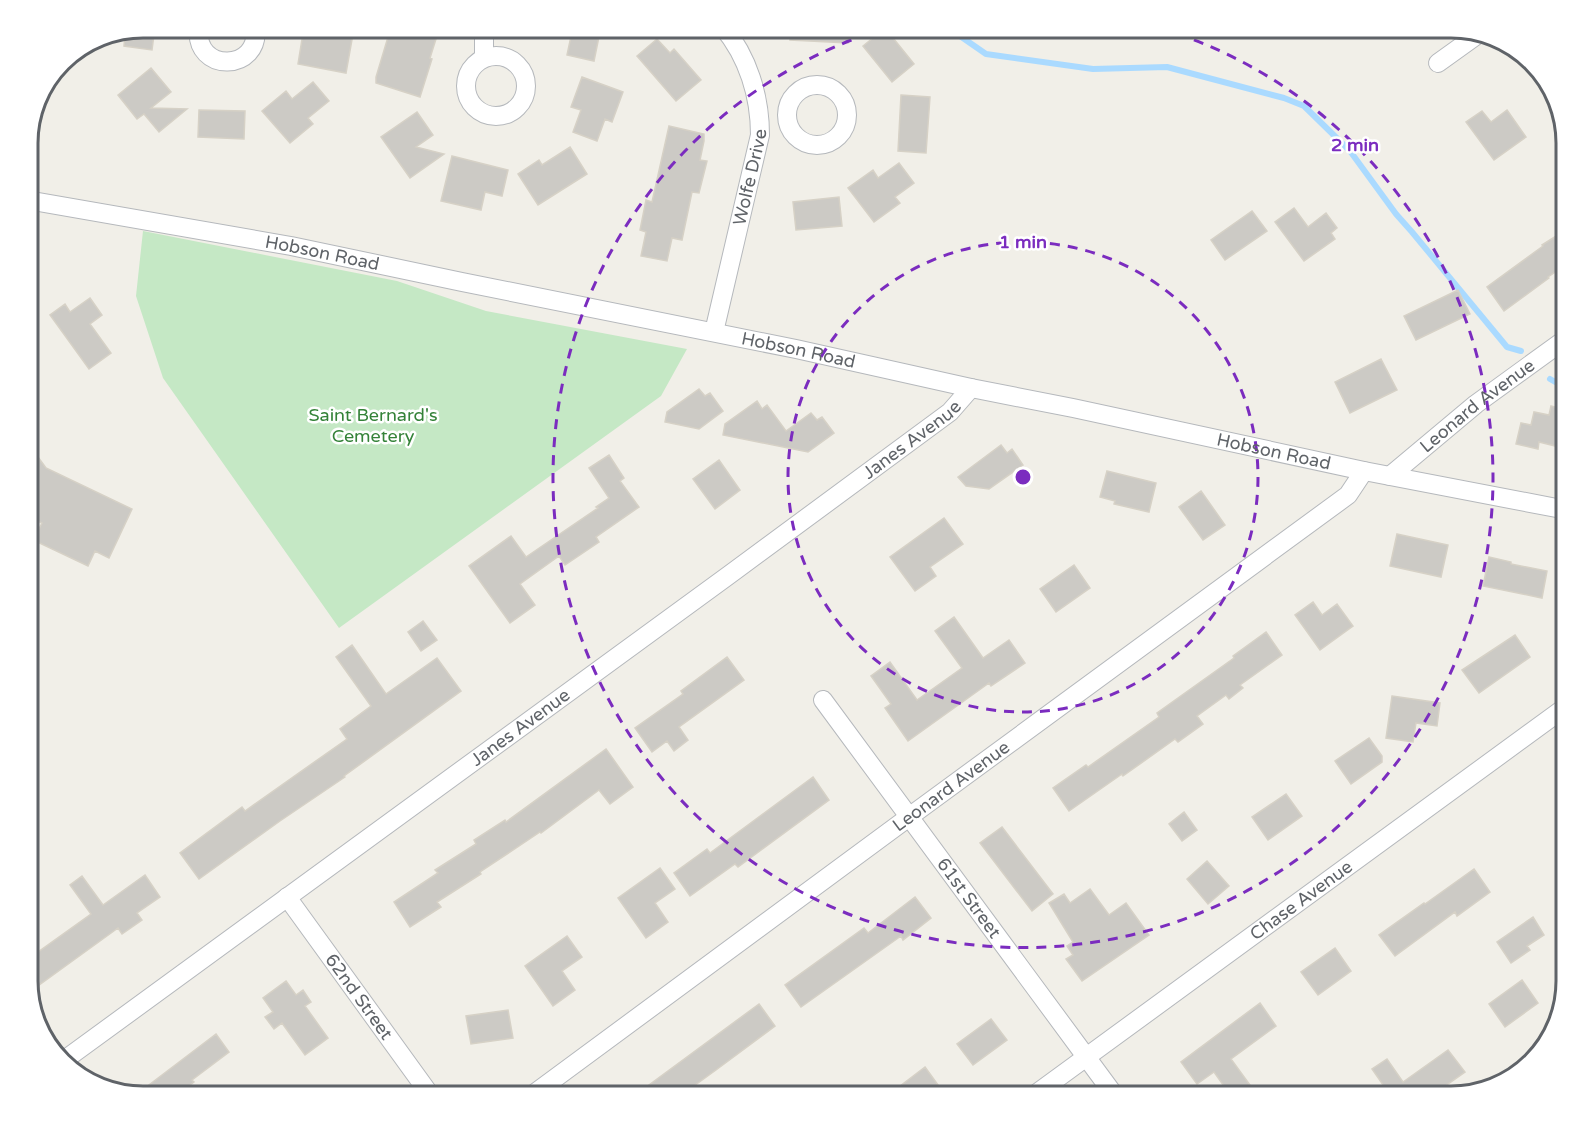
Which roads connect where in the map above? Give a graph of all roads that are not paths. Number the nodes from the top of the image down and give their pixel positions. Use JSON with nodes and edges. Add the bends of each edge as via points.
{"nodes":[{"id":1,"x":199,"y":38,"type":"edge"},
{"id":2,"x":255,"y":38,"type":"edge"},
{"id":3,"x":484,"y":38,"type":"edge"},
{"id":4,"x":731,"y":38,"type":"edge"},
{"id":5,"x":1471,"y":39,"type":"edge"},
{"id":6,"x":484,"y":58,"type":"dead end"},
{"id":7,"x":1438,"y":63,"type":"dead end"},
{"id":8,"x":760,"y":113,"type":"junction"},
{"id":9,"x":788,"y":115,"type":"dead end"},
{"id":10,"x":38,"y":202,"type":"edge"},
{"id":11,"x":714,"y":332,"type":"junction"},
{"id":12,"x":1556,"y":346,"type":"edge"},
{"id":13,"x":971,"y":388,"type":"junction"},
{"id":14,"x":1364,"y":471,"type":"junction"},
{"id":15,"x":1390,"y":476,"type":"junction"},
{"id":16,"x":1556,"y":508,"type":"edge"},
{"id":17,"x":824,"y":700,"type":"dead end"},
{"id":18,"x":1556,"y":714,"type":"edge"},
{"id":19,"x":909,"y":817,"type":"junction"},
{"id":20,"x":287,"y":897,"type":"junction"},
{"id":21,"x":70,"y":1056,"type":"edge"},
{"id":22,"x":1087,"y":1057,"type":"junction"},
{"id":23,"x":424,"y":1086,"type":"edge"},
{"id":24,"x":545,"y":1086,"type":"edge"},
{"id":25,"x":1047,"y":1086,"type":"edge"},
{"id":26,"x":1108,"y":1086,"type":"edge"}],
"edges":[{"from":1,"to":2,"type":"street","via":[[208,55],[225,62],[243,57]]},
{"from":3,"to":6,"type":"street"},
{"from":4,"to":8,"type":"street","name":"Wolfe Drive","via":[[749,70]]},
{"from":5,"to":7,"type":"street"},
{"from":8,"to":9,"type":"street"},
{"from":8,"to":11,"type":"street","name":"Wolfe Drive","via":[[760,135]]},
{"from":10,"to":11,"type":"street","name":"Hobson Road","via":[[291,246]]},
{"from":11,"to":13,"type":"street","name":"Hobson Road"},
{"from":12,"to":15,"type":"street","name":"Leonard Avenue","via":[[1476,404]]},
{"from":13,"to":14,"type":"street","name":"Hobson Road"},
{"from":13,"to":20,"type":"street","name":"Janes Avenue","via":[[950,412]]},
{"from":14,"to":15,"type":"street","name":"Hobson Road"},
{"from":14,"to":19,"type":"street","name":"Leonard Avenue","via":[[1348,495]]},
{"from":15,"to":16,"type":"street","name":"Hobson Road"},
{"from":17,"to":19,"type":"street","name":"61st Street"},
{"from":18,"to":22,"type":"street","name":"Chase Avenue"},
{"from":19,"to":22,"type":"street","name":"61st Street"},
{"from":19,"to":24,"type":"street","name":"Leonard Avenue"},
{"from":20,"to":21,"type":"street","name":"Janes Avenue"},
{"from":20,"to":23,"type":"street","name":"62nd Street"},
{"from":22,"to":25,"type":"street","name":"Chase Avenue"},
{"from":22,"to":26,"type":"street","name":"61st Street"}]}
